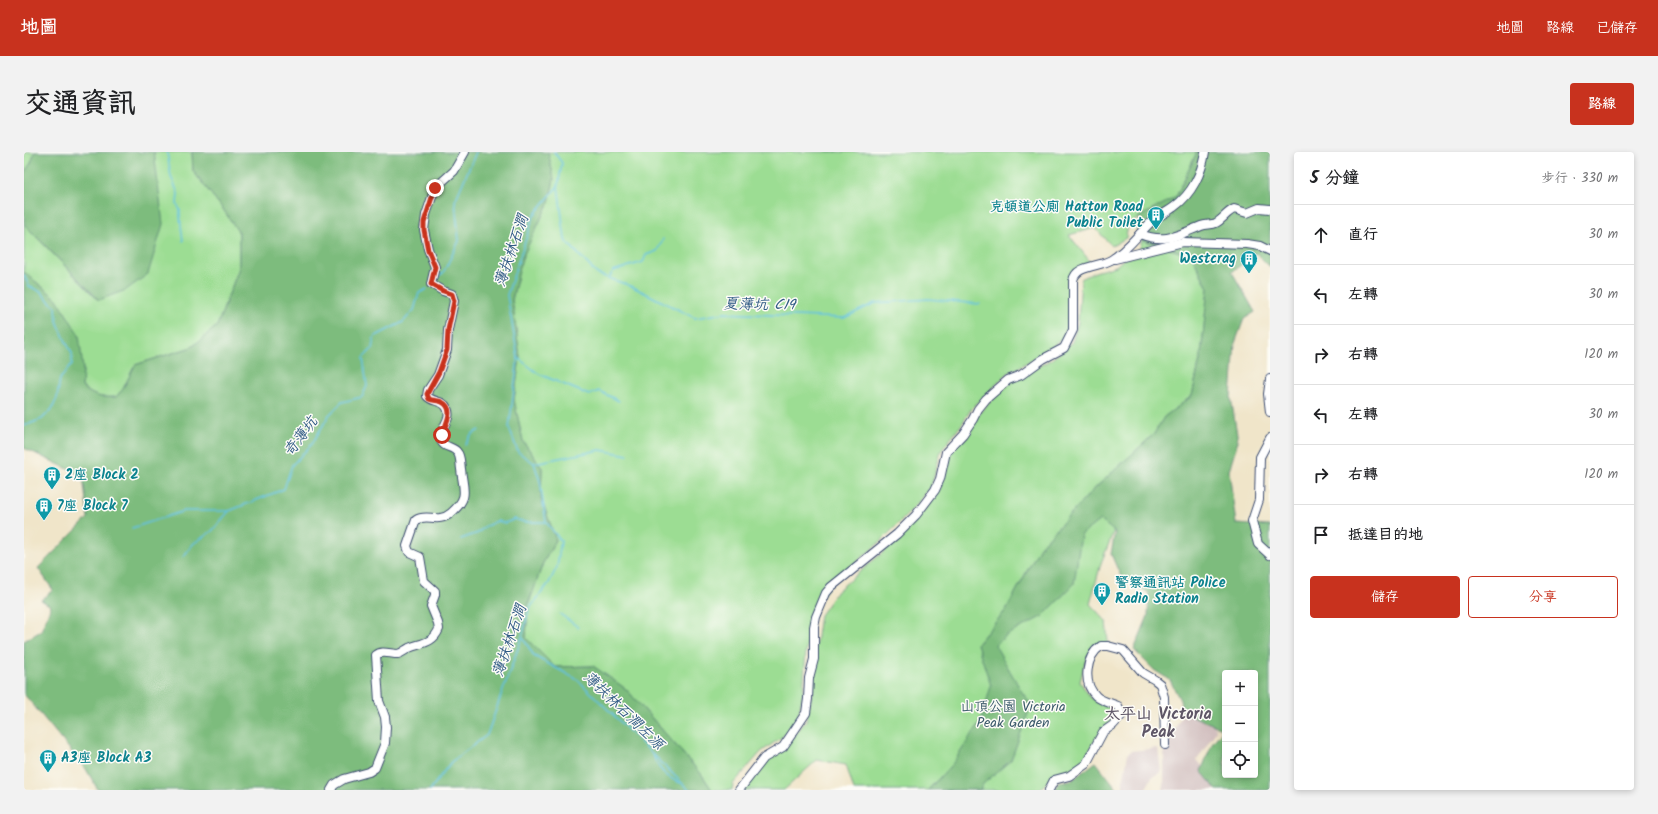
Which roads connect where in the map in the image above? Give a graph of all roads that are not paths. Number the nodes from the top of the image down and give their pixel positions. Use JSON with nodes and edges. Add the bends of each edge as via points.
{"nodes":[{"id":1,"x":465,"y":152,"type":"edge"},
{"id":2,"x":1205,"y":152,"type":"edge"},
{"id":3,"x":1270,"y":209,"type":"edge"},
{"id":4,"x":1140,"y":234,"type":"junction"},
{"id":5,"x":1270,"y":251,"type":"edge"},
{"id":6,"x":1110,"y":261,"type":"junction"},
{"id":7,"x":1270,"y":379,"type":"edge"},
{"id":8,"x":1270,"y":412,"type":"edge"},
{"id":9,"x":1270,"y":438,"type":"edge"},
{"id":10,"x":1270,"y":555,"type":"edge"},
{"id":11,"x":1165,"y":745,"type":"dead end"},
{"id":12,"x":331,"y":790,"type":"edge"},
{"id":13,"x":739,"y":790,"type":"edge"},
{"id":14,"x":1049,"y":790,"type":"edge"}],
"edges":[{"from":1,"to":12,"type":"street","via":[[454,171],[435,188],[424,222],[428,250],[435,267],[431,284],[452,294],[454,299],[447,350],[427,396],[431,400],[443,403],[448,409],[449,418],[441,440],[459,454],[465,491],[458,506],[445,517],[416,520],[407,546],[410,552],[420,557],[424,581],[435,591],[431,606],[439,629],[433,638],[398,654],[377,654],[379,701],[386,727],[385,743],[373,770],[344,779]]},
{"from":2,"to":4,"type":"street","via":[[1190,192]]},
{"from":3,"to":4,"type":"street","via":[[1259,208],[1248,213],[1235,209],[1216,223],[1166,238],[1153,239]]},
{"from":4,"to":6,"type":"street"},
{"from":5,"to":6,"type":"street","via":[[1247,244],[1183,242]]},
{"from":6,"to":13,"type":"street","via":[[1083,269],[1073,277],[1073,330],[1063,348],[1021,375],[1008,380],[986,399],[963,434],[946,452],[940,480],[916,515],[830,587],[814,627],[814,659],[809,678],[806,713],[783,747],[764,758]]},
{"from":7,"to":8,"type":"street"},
{"from":9,"to":10,"type":"street","via":[[1260,457],[1259,500],[1252,520],[1258,544]]},
{"from":11,"to":14,"type":"street","via":[[1164,697],[1160,684],[1143,673],[1123,650],[1100,646],[1090,656],[1087,673],[1091,689],[1096,696],[1118,706],[1122,715],[1103,732],[1086,764],[1069,776],[1054,780]]}]}
